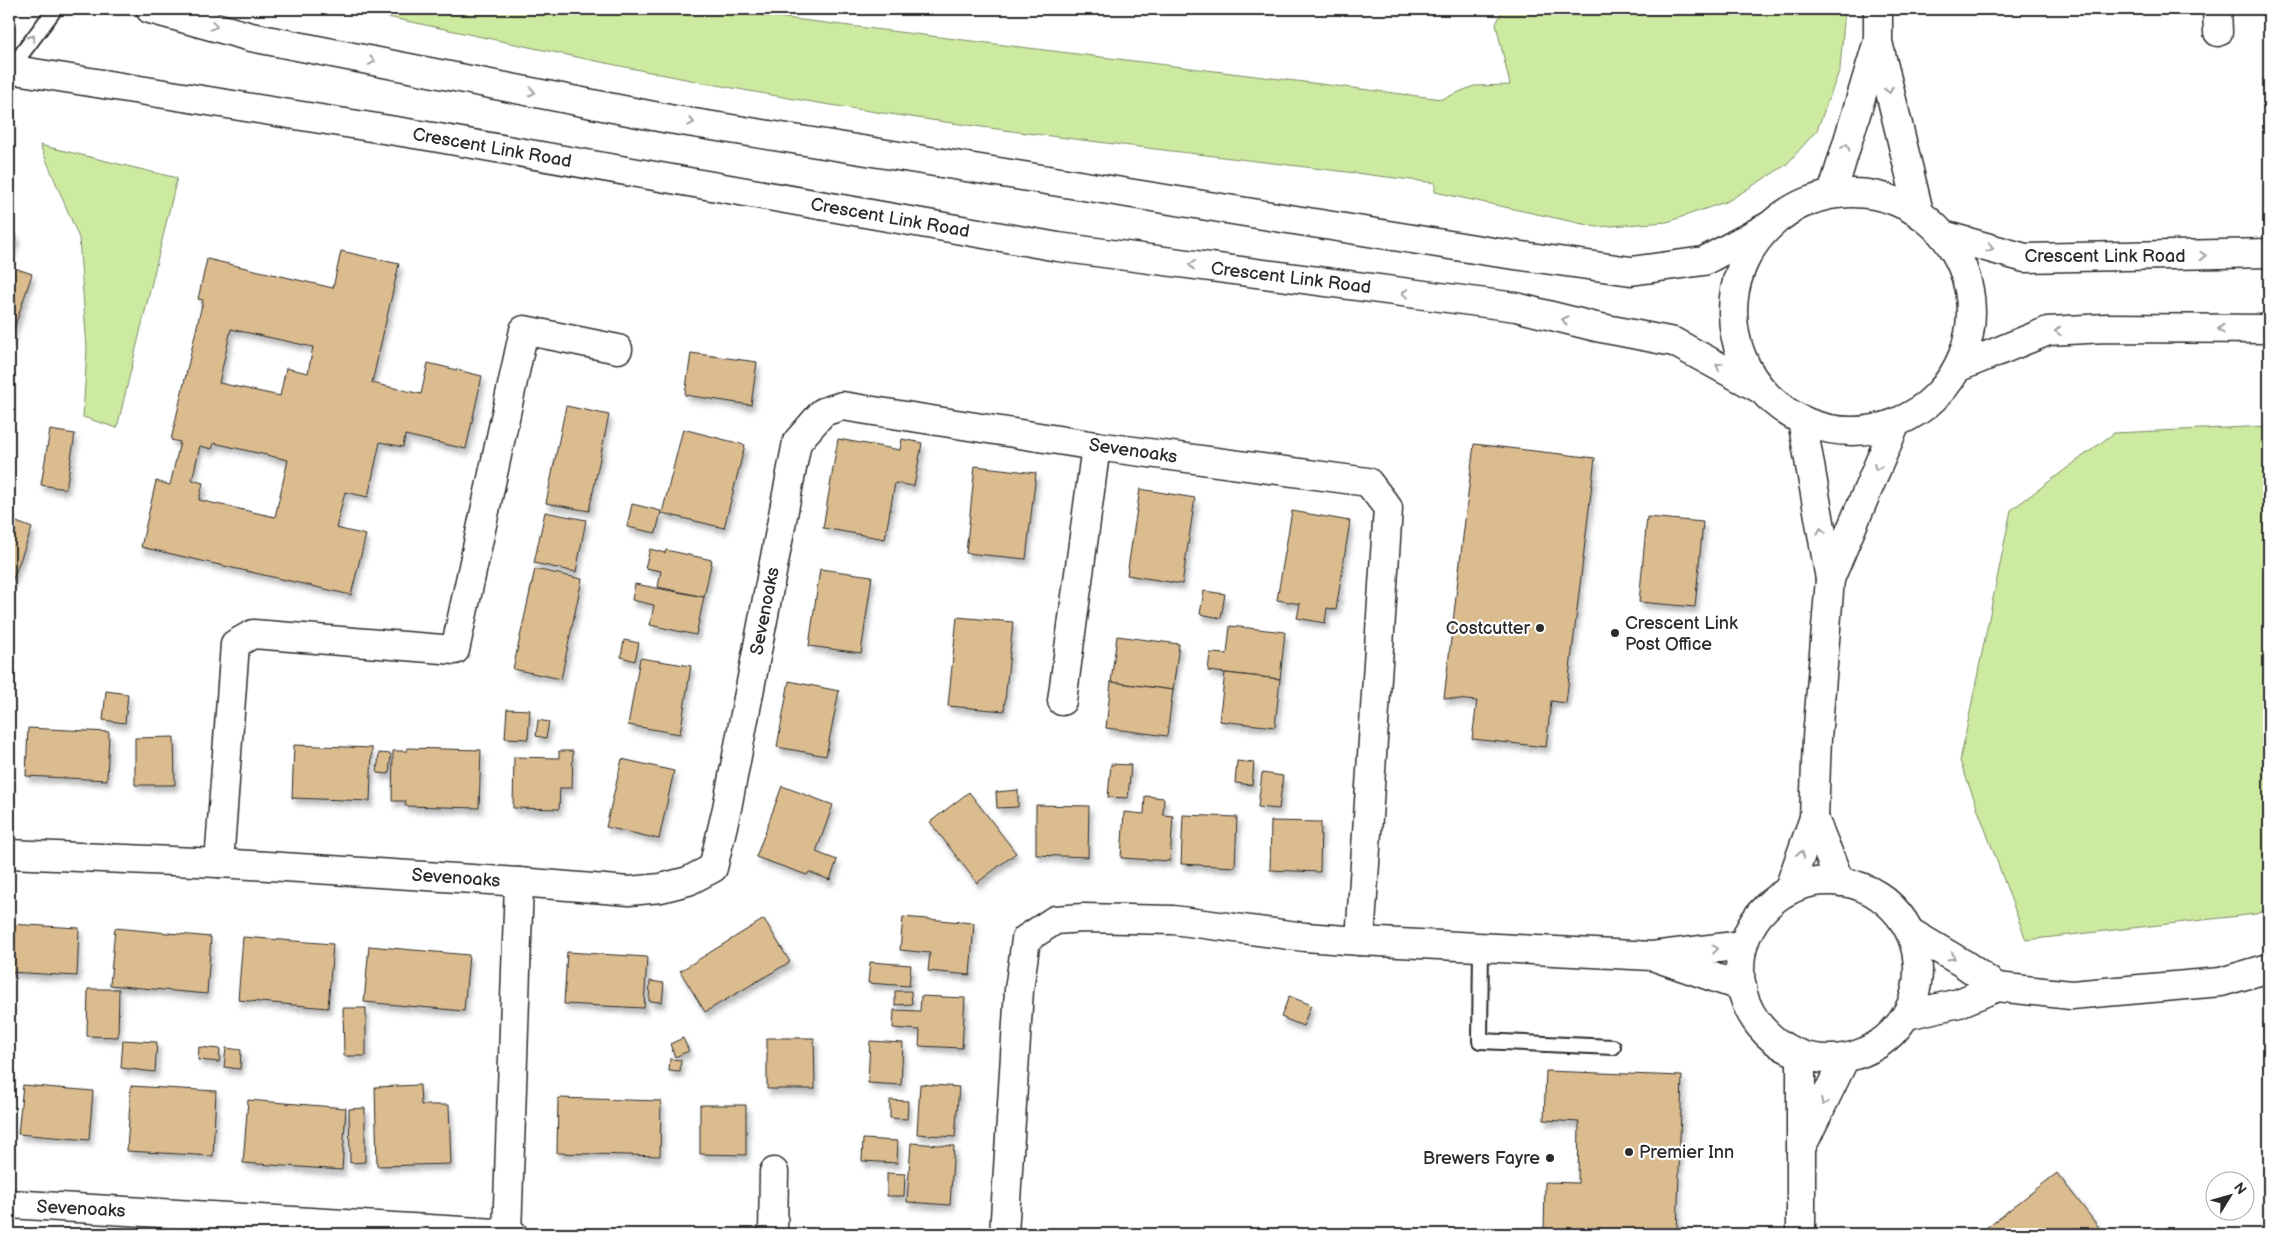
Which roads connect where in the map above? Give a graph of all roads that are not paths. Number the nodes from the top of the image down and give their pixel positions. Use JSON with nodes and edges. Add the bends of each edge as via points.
{"nodes":[{"id":1,"x":55,"y":9,"type":"edge"},
{"id":2,"x":150,"y":9,"type":"edge"},
{"id":3,"x":1878,"y":9,"type":"edge"},
{"id":4,"x":1878,"y":42,"type":"junction"},
{"id":5,"x":9,"y":70,"type":"edge"},
{"id":6,"x":1832,"y":194,"type":"junction"},
{"id":7,"x":1919,"y":212,"type":"junction"},
{"id":8,"x":1768,"y":226,"type":"junction"},
{"id":9,"x":1943,"y":235,"type":"junction"},
{"id":10,"x":2269,"y":253,"type":"edge"},
{"id":11,"x":2269,"y":329,"type":"edge"},
{"id":12,"x":618,"y":349,"type":"dead end"},
{"id":13,"x":1957,"y":368,"type":"junction"},
{"id":14,"x":1762,"y":390,"type":"junction"},
{"id":15,"x":1802,"y":420,"type":"junction"},
{"id":16,"x":1896,"y":423,"type":"junction"},
{"id":17,"x":1096,"y":446,"type":"junction"},
{"id":18,"x":1830,"y":579,"type":"junction"},
{"id":19,"x":1062,"y":701,"type":"dead end"},
{"id":20,"x":1814,"y":818,"type":"junction"},
{"id":21,"x":9,"y":854,"type":"edge"},
{"id":22,"x":219,"y":863,"type":"junction"},
{"id":23,"x":519,"y":882,"type":"junction"},
{"id":24,"x":1840,"y":882,"type":"junction"},
{"id":25,"x":1788,"y":891,"type":"junction"},
{"id":26,"x":1910,"y":932,"type":"junction"},
{"id":27,"x":1360,"y":941,"type":"junction"},
{"id":28,"x":1743,"y":945,"type":"junction"},
{"id":29,"x":1481,"y":947,"type":"junction"},
{"id":30,"x":1652,"y":956,"type":"junction"},
{"id":31,"x":2269,"y":968,"type":"edge"},
{"id":32,"x":1742,"y":987,"type":"junction"},
{"id":33,"x":1997,"y":987,"type":"junction"},
{"id":34,"x":1907,"y":1015,"type":"junction"},
{"id":35,"x":1614,"y":1047,"type":"dead end"},
{"id":36,"x":1801,"y":1055,"type":"junction"},
{"id":37,"x":1845,"y":1058,"type":"junction"},
{"id":38,"x":1803,"y":1146,"type":"junction"},
{"id":39,"x":774,"y":1172,"type":"dead end"},
{"id":40,"x":9,"y":1204,"type":"edge"},
{"id":41,"x":362,"y":1230,"type":"edge"},
{"id":42,"x":507,"y":1234,"type":"edge"},
{"id":43,"x":512,"y":1234,"type":"edge"},
{"id":44,"x":773,"y":1234,"type":"edge"},
{"id":45,"x":1004,"y":1234,"type":"edge"},
{"id":46,"x":1801,"y":1234,"type":"edge"}],
"edges":[{"from":5,"to":1,"type":"lane","one_way":true},
{"from":2,"to":8,"type":"main road","one_way":true,"via":[[251,37],[669,119],[1493,252],[1631,271],[1704,261]]},
{"from":3,"to":4,"type":"main road"},
{"from":6,"to":4,"type":"main road","one_way":true},
{"from":4,"to":7,"type":"main road","one_way":true},
{"from":14,"to":5,"type":"main road","name":"Crescent Link Road","one_way":true,"via":[[1674,342],[1516,307],[1058,248],[433,137]]},
{"from":6,"to":7,"type":"main road","via":[[1861,192],[1890,198]]},
{"from":6,"to":8,"type":"main road","via":[[1798,205]]},
{"from":7,"to":9,"type":"main road"},
{"from":8,"to":14,"type":"main road","via":[[1747,255],[1734,289],[1733,324],[1743,359]]},
{"from":9,"to":10,"type":"main road","name":"Crescent Link Road","one_way":true,"via":[[2024,258]]},
{"from":9,"to":13,"type":"main road","via":[[1962,265],[1971,299],[1969,335]]},
{"from":11,"to":13,"type":"main road","one_way":true,"via":[[2048,331]]},
{"from":12,"to":22,"type":"main road","via":[[524,330],[455,650],[253,634],[235,644]]},
{"from":13,"to":16,"type":"main road","via":[[1941,391],[1921,410]]},
{"from":14,"to":15,"type":"main road","via":[[1780,407]]},
{"from":15,"to":16,"type":"main road","via":[[1833,429],[1865,430]]},
{"from":18,"to":15,"type":"main road","one_way":true},
{"from":16,"to":18,"type":"main road","one_way":true},
{"from":17,"to":19,"type":"main road"},
{"from":17,"to":23,"type":"main road","name":"Sevenoaks","via":[[842,406],[824,412],[798,442],[714,868],[688,882],[629,891]]},
{"from":17,"to":27,"type":"main road","name":"Sevenoaks","via":[[1368,482],[1388,508]]},
{"from":18,"to":20,"type":"main road"},
{"from":20,"to":24,"type":"main road"},
{"from":25,"to":20,"type":"main road","one_way":true},
{"from":21,"to":22,"type":"main road","name":"Sevenoaks"},
{"from":22,"to":23,"type":"main road","name":"Sevenoaks"},
{"from":23,"to":42,"type":"main road"},
{"from":24,"to":25,"type":"main road","via":[[1810,883]]},
{"from":24,"to":26,"type":"main road","via":[[1869,890],[1893,908]]},
{"from":25,"to":28,"type":"main road","via":[[1753,923]]},
{"from":26,"to":33,"type":"main road","one_way":true},
{"from":26,"to":34,"type":"main road","via":[[1918,961],[1916,990]]},
{"from":27,"to":29,"type":"main road"},
{"from":27,"to":45,"type":"main road","via":[[1173,920],[1083,918],[1055,920],[1026,939],[1019,990]]},
{"from":30,"to":28,"type":"main road","one_way":true},
{"from":28,"to":32,"type":"main road"},
{"from":29,"to":30,"type":"main road"},
{"from":29,"to":35,"type":"lane","via":[[1480,1041]]},
{"from":30,"to":32,"type":"main road"},
{"from":31,"to":33,"type":"main road","via":[[2220,982],[2071,995]]},
{"from":32,"to":36,"type":"main road","via":[[1749,1010],[1762,1029],[1780,1045]]},
{"from":33,"to":34,"type":"main road","via":[[1959,1003]]},
{"from":34,"to":37,"type":"main road","via":[[1891,1035],[1870,1050]]},
{"from":36,"to":37,"type":"main road","via":[[1823,1060]]},
{"from":36,"to":38,"type":"main road"},
{"from":37,"to":38,"type":"main road","one_way":true},
{"from":38,"to":46,"type":"main road"},
{"from":39,"to":44,"type":"main road"},
{"from":40,"to":41,"type":"main road","name":"Sevenoaks"},
{"from":41,"to":42,"type":"main road","name":"Sevenoaks"},
{"from":42,"to":43,"type":"main road","name":"Sevenoaks"}]}
